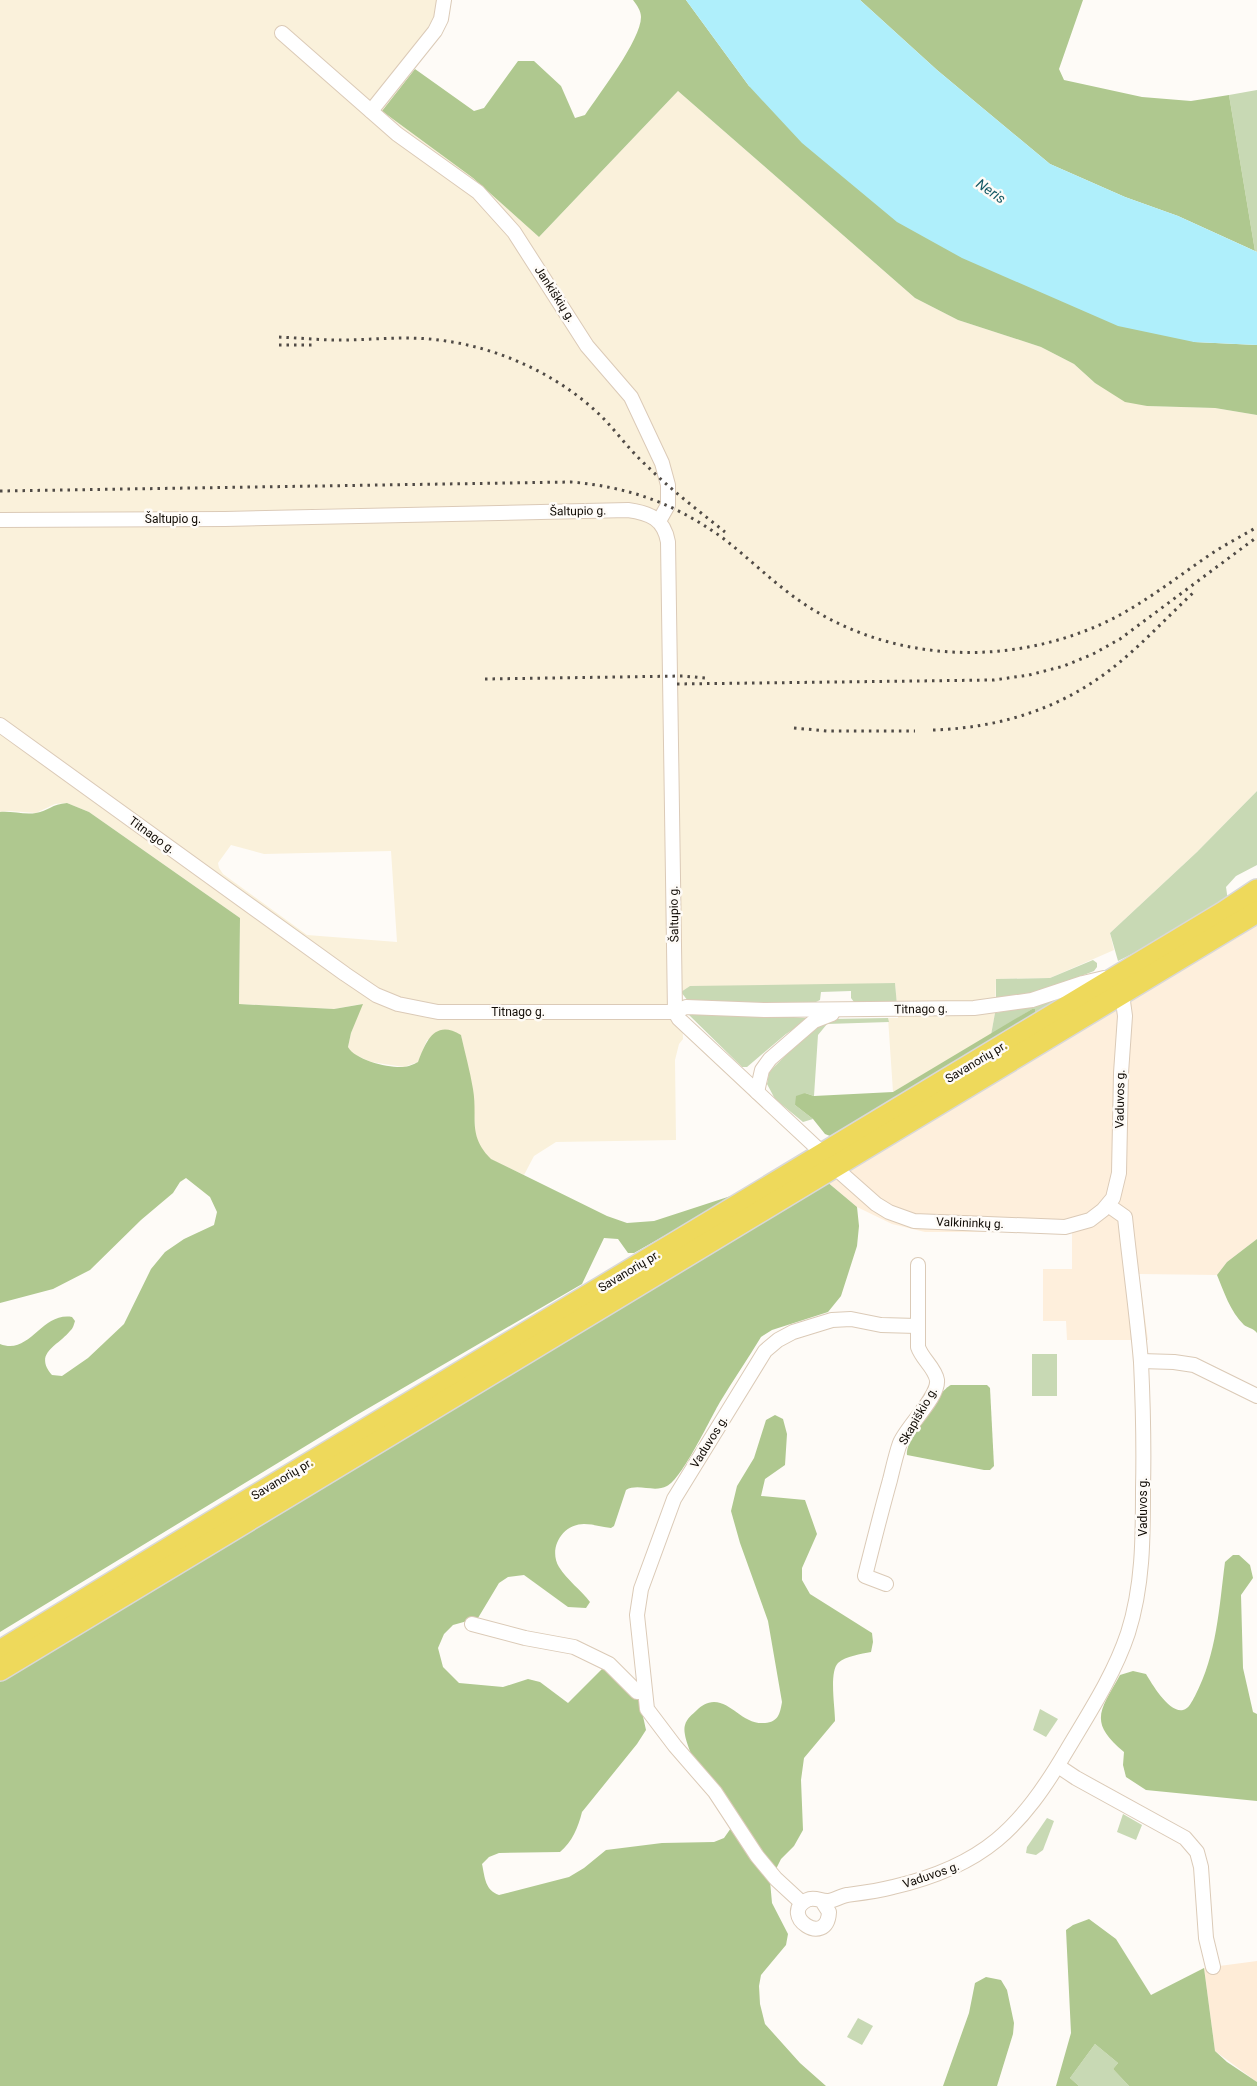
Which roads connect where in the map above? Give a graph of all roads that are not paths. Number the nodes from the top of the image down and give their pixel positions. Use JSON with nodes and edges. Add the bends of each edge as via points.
{"nodes":[{"id":1,"x":444,"y":0,"type":"edge"},
{"id":2,"x":282,"y":33,"type":"dead end"},
{"id":3,"x":371,"y":111,"type":"junction"},
{"id":4,"x":0,"y":520,"type":"edge"},
{"id":5,"x":659,"y":521,"type":"junction"},
{"id":6,"x":0,"y":725,"type":"edge"},
{"id":7,"x":1257,"y":890,"type":"edge"},
{"id":8,"x":1257,"y":912,"type":"edge"},
{"id":9,"x":1121,"y":984,"type":"junction"},
{"id":10,"x":844,"y":1010,"type":"junction"},
{"id":11,"x":675,"y":1012,"type":"junction"},
{"id":12,"x":757,"y":1092,"type":"junction"},
{"id":13,"x":817,"y":1148,"type":"dead end"},
{"id":14,"x":841,"y":1173,"type":"dead end"},
{"id":15,"x":1108,"y":1205,"type":"junction"},
{"id":16,"x":918,"y":1265,"type":"dead end"},
{"id":17,"x":917,"y":1326,"type":"junction"},
{"id":18,"x":1140,"y":1362,"type":"junction"},
{"id":19,"x":1257,"y":1396,"type":"edge"},
{"id":20,"x":886,"y":1584,"type":"dead end"},
{"id":21,"x":472,"y":1624,"type":"dead end"},
{"id":22,"x":0,"y":1651,"type":"edge"},
{"id":23,"x":0,"y":1670,"type":"edge"},
{"id":24,"x":644,"y":1692,"type":"junction"},
{"id":25,"x":1058,"y":1766,"type":"junction"},
{"id":26,"x":858,"y":1895,"type":"junction"},
{"id":27,"x":822,"y":1901,"type":"junction"},
{"id":28,"x":802,"y":1903,"type":"junction"},
{"id":29,"x":829,"y":1914,"type":"junction"},
{"id":30,"x":1213,"y":1967,"type":"dead end"}],
"edges":[{"from":1,"to":3,"type":"street","via":[[435,31]]},
{"from":2,"to":3,"type":"street","name":"Jankiškių g."},
{"from":3,"to":5,"type":"street","name":"Jankiškių g.","via":[[397,134],[478,192],[498,213],[530,256],[587,346],[631,396],[662,463],[668,485],[668,505]]},
{"from":4,"to":5,"type":"street","name":"Šaltupio g.","via":[[628,510],[645,512]]},
{"from":5,"to":11,"type":"street","name":"Šaltupio g.","via":[[665,528],[668,542]]},
{"from":6,"to":11,"type":"street","name":"Titnago g.","via":[[376,995],[398,1004],[438,1012]]},
{"from":7,"to":9,"type":"highway","name":"Savanorių pr."},
{"from":8,"to":9,"type":"highway","name":"Savanorių pr."},
{"from":9,"to":10,"type":"street","name":"Titnago g.","via":[[1083,983],[1032,1000],[974,1008]]},
{"from":9,"to":15,"type":"street","name":"Vaduvos g.","via":[[1125,1016],[1119,1173],[1116,1192]]},
{"from":9,"to":22,"type":"highway","name":"Savanorių pr.","via":[[210,1523]]},
{"from":9,"to":23,"type":"highway","name":"Savanorių pr."},
{"from":10,"to":11,"type":"street","name":"Titnago g.","via":[[686,1007]]},
{"from":10,"to":12,"type":"street","via":[[819,1018],[770,1059],[762,1070]]},
{"from":11,"to":12,"type":"street"},
{"from":12,"to":13,"type":"street"},
{"from":14,"to":15,"type":"street","name":"Valkininkų g.","via":[[876,1204],[914,1221],[1065,1227],[1090,1220]]},
{"from":15,"to":18,"type":"street","name":"Vaduvos g.","via":[[1125,1217]]},
{"from":16,"to":17,"type":"street","name":"Skapiškio g."},
{"from":17,"to":20,"type":"street","name":"Skapiškio g.","via":[[920,1355],[937,1380],[930,1400],[901,1442],[864,1576]]},
{"from":17,"to":24,"type":"street","name":"Vaduvos g.","via":[[881,1325],[844,1318],[793,1332],[765,1351],[666,1515],[638,1600]]},
{"from":18,"to":19,"type":"street","via":[[1194,1365]]},
{"from":18,"to":25,"type":"street","name":"Vaduvos g.","via":[[1143,1553],[1139,1586],[1128,1633],[1111,1674]]},
{"from":21,"to":24,"type":"street","via":[[574,1647],[609,1664],[637,1692]]},
{"from":24,"to":28,"type":"street","name":"Vaduvos g.","via":[[647,1709],[715,1792],[757,1856]]},
{"from":25,"to":26,"type":"street","name":"Vaduvos g.","via":[[1022,1817],[975,1857],[920,1881]]},
{"from":25,"to":30,"type":"street","via":[[1185,1838],[1197,1852],[1206,1938]]},
{"from":26,"to":27,"type":"street","name":"Vaduvos g."},
{"from":26,"to":29,"type":"street","name":"Vaduvos g."},
{"from":27,"to":28,"type":"street","name":"Vaduvos g.","via":[[811,1898]]},
{"from":27,"to":29,"type":"street"},
{"from":28,"to":29,"type":"street","name":"Vaduvos g.","via":[[799,1917],[809,1928],[819,1928]]}]}
